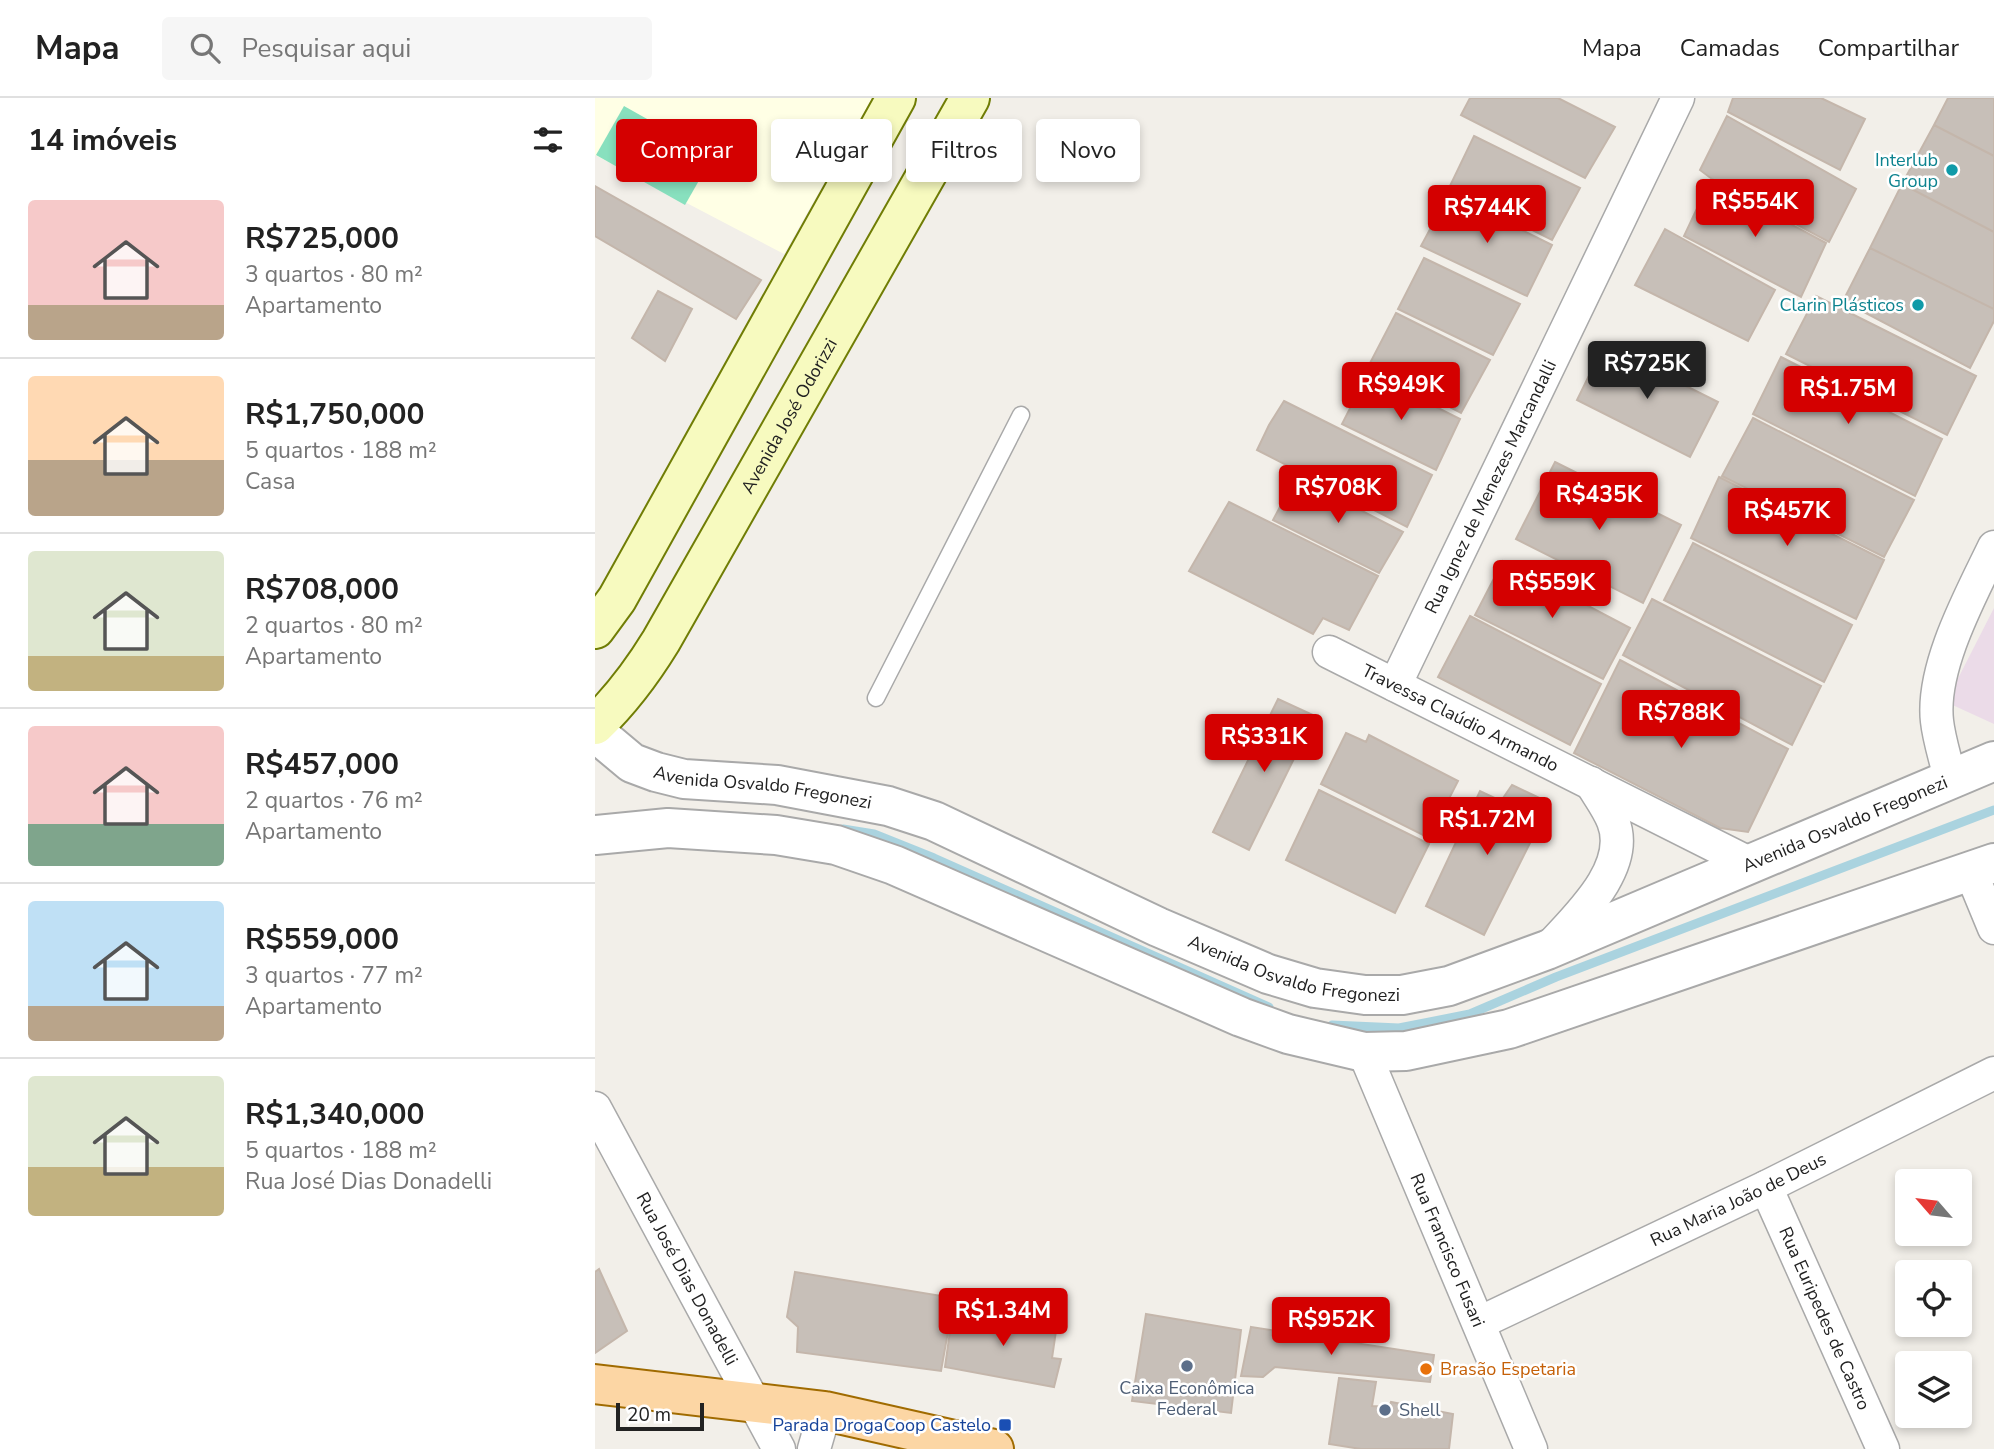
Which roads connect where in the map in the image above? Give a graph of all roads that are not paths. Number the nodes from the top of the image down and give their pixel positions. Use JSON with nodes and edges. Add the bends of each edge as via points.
{"nodes":[{"id":1,"x":896,"y":98,"type":"edge"},
{"id":2,"x":970,"y":98,"type":"edge"},
{"id":3,"x":1678,"y":98,"type":"edge"},
{"id":4,"x":1021,"y":415,"type":"dead end"},
{"id":5,"x":1994,"y":547,"type":"edge"},
{"id":6,"x":595,"y":629,"type":"edge"},
{"id":7,"x":1329,"y":652,"type":"dead end"},
{"id":8,"x":1395,"y":685,"type":"junction"},
{"id":9,"x":876,"y":698,"type":"dead end"},
{"id":10,"x":595,"y":724,"type":"edge"},
{"id":11,"x":595,"y":732,"type":"edge"},
{"id":12,"x":1994,"y":761,"type":"edge"},
{"id":13,"x":1950,"y":779,"type":"junction"},
{"id":14,"x":1591,"y":783,"type":"junction"},
{"id":15,"x":595,"y":835,"type":"edge"},
{"id":16,"x":1749,"y":863,"type":"junction"},
{"id":17,"x":1982,"y":866,"type":"edge"},
{"id":18,"x":1994,"y":928,"type":"edge"},
{"id":19,"x":1547,"y":950,"type":"junction"},
{"id":20,"x":1364,"y":1052,"type":"junction"},
{"id":21,"x":1994,"y":1073,"type":"edge"},
{"id":22,"x":595,"y":1108,"type":"edge"},
{"id":23,"x":1766,"y":1187,"type":"junction"},
{"id":24,"x":1479,"y":1324,"type":"junction"},
{"id":25,"x":595,"y":1384,"type":"edge"},
{"id":26,"x":754,"y":1403,"type":"junction"},
{"id":27,"x":825,"y":1412,"type":"junction"},
{"id":28,"x":779,"y":1449,"type":"edge"},
{"id":29,"x":814,"y":1449,"type":"edge"},
{"id":30,"x":994,"y":1449,"type":"edge"},
{"id":31,"x":1531,"y":1449,"type":"edge"},
{"id":32,"x":1883,"y":1449,"type":"edge"}],
"edges":[{"from":1,"to":6,"type":"main road","via":[[617,599]]},
{"from":2,"to":10,"type":"main road","name":"Avenida José Odorizzi","via":[[661,641],[642,672]]},
{"from":3,"to":8,"type":"street","name":"Rua Ignez de Menezes Marcandalli"},
{"from":4,"to":9,"type":"lane"},
{"from":5,"to":13,"type":"street","via":[[1961,617],[1939,681],[1937,720]]},
{"from":7,"to":8,"type":"street","name":"Travessa Claúdio Armando"},
{"from":8,"to":14,"type":"street","name":"Travessa Claúdio Armando"},
{"from":11,"to":19,"type":"street","name":"Avenida Osvaldo Fregonezi","via":[[632,763],[656,772],[684,779],[777,785],[888,806],[934,821],[1159,927],[1268,974],[1315,988],[1402,995],[1449,986]]},
{"from":12,"to":13,"type":"street","name":"Avenida Osvaldo Fregonezi"},
{"from":13,"to":16,"type":"street","name":"Avenida Osvaldo Fregonezi"},
{"from":14,"to":16,"type":"street","name":"Travessa Claúdio Armando"},
{"from":14,"to":19,"type":"street","via":[[1614,822],[1613,862],[1602,887]]},
{"from":15,"to":20,"type":"street","via":[[668,828],[776,835],[837,845],[894,865],[1241,1017]]},
{"from":16,"to":19,"type":"street","name":"Avenida Osvaldo Fregonezi"},
{"from":17,"to":18,"type":"street"},
{"from":17,"to":20,"type":"street","via":[[1510,1029],[1406,1051]]},
{"from":20,"to":24,"type":"street","name":"Rua Francisco Fusari"},
{"from":21,"to":23,"type":"street","name":"Rua Maria João de Deus"},
{"from":22,"to":26,"type":"street","name":"Rua José Dias Donadelli"},
{"from":23,"to":24,"type":"street","name":"Rua Maria João de Deus"},
{"from":23,"to":32,"type":"street","name":"Rua Euripedes de Castro"},
{"from":24,"to":31,"type":"street","name":"Rua Francisco Fusari"},
{"from":25,"to":26,"type":"main road"},
{"from":26,"to":27,"type":"main road"},
{"from":26,"to":28,"type":"street","name":"Rua José Dias Donadelli"},
{"from":27,"to":29,"type":"street"},
{"from":27,"to":30,"type":"main road"}]}
